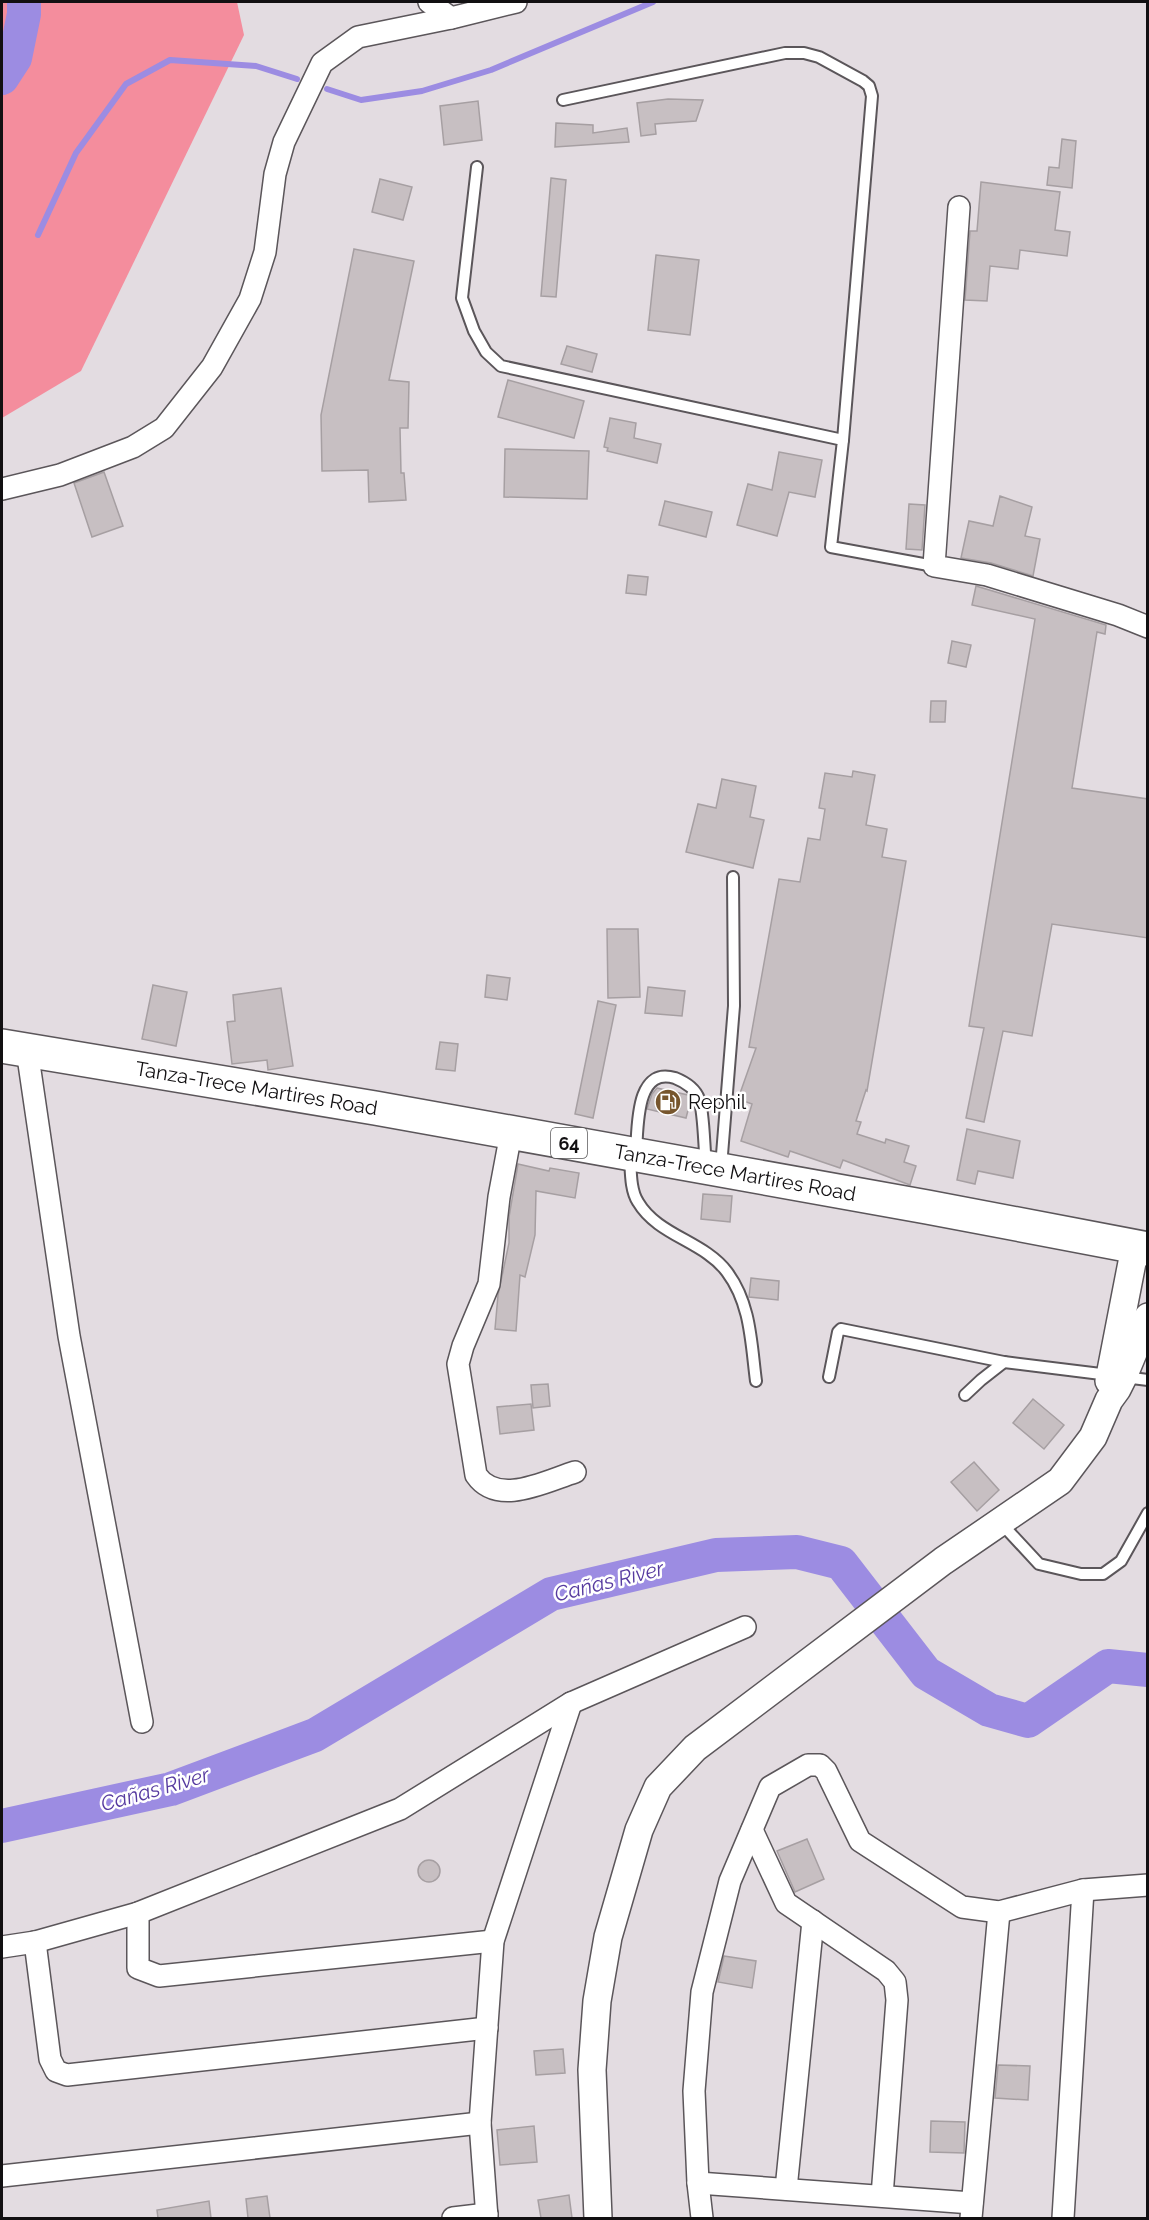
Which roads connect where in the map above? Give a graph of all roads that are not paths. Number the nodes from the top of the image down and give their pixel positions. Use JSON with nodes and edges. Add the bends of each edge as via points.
{"nodes":[{"id":1,"x":516,"y":2,"type":"edge"},
{"id":2,"x":439,"y":7,"type":"edge"},
{"id":3,"x":563,"y":100,"type":"dead end"},
{"id":4,"x":477,"y":167,"type":"dead end"},
{"id":5,"x":959,"y":207,"type":"dead end"},
{"id":6,"x":843,"y":440,"type":"junction"},
{"id":7,"x":2,"y":489,"type":"edge"},
{"id":8,"x":934,"y":567,"type":"junction"},
{"id":9,"x":1148,"y":627,"type":"edge"},
{"id":10,"x":733,"y":877,"type":"dead end"},
{"id":11,"x":14,"y":1048,"type":"edge"},
{"id":12,"x":511,"y":1132,"type":"junction"},
{"id":13,"x":632,"y":1154,"type":"junction"},
{"id":14,"x":713,"y":1169,"type":"junction"},
{"id":15,"x":1144,"y":1247,"type":"edge"},
{"id":16,"x":1137,"y":1290,"type":"edge"},
{"id":17,"x":1148,"y":1317,"type":"edge"},
{"id":18,"x":1004,"y":1362,"type":"junction"},
{"id":19,"x":829,"y":1377,"type":"dead end"},
{"id":20,"x":756,"y":1382,"type":"dead end"},
{"id":21,"x":1122,"y":1383,"type":"edge"},
{"id":22,"x":965,"y":1395,"type":"dead end"},
{"id":23,"x":575,"y":1472,"type":"dead end"},
{"id":24,"x":1148,"y":1514,"type":"edge"},
{"id":25,"x":1001,"y":1523,"type":"junction"},
{"id":26,"x":745,"y":1627,"type":"dead end"},
{"id":27,"x":571,"y":1703,"type":"junction"},
{"id":28,"x":142,"y":1722,"type":"dead end"},
{"id":29,"x":752,"y":1830,"type":"junction"},
{"id":30,"x":1148,"y":1885,"type":"edge"},
{"id":31,"x":1083,"y":1890,"type":"junction"},
{"id":32,"x":999,"y":1912,"type":"junction"},
{"id":33,"x":138,"y":1913,"type":"junction"},
{"id":34,"x":813,"y":1921,"type":"junction"},
{"id":35,"x":494,"y":1941,"type":"junction"},
{"id":36,"x":35,"y":1942,"type":"junction"},
{"id":37,"x":2,"y":1947,"type":"edge"},
{"id":38,"x":487,"y":2028,"type":"junction"},
{"id":39,"x":480,"y":2123,"type":"junction"},
{"id":40,"x":2,"y":2176,"type":"edge"},
{"id":41,"x":698,"y":2182,"type":"junction"},
{"id":42,"x":786,"y":2189,"type":"junction"},
{"id":43,"x":882,"y":2196,"type":"junction"},
{"id":44,"x":971,"y":2211,"type":"edge"},
{"id":45,"x":487,"y":2216,"type":"edge"},
{"id":46,"x":453,"y":2218,"type":"edge"},
{"id":47,"x":598,"y":2218,"type":"edge"},
{"id":48,"x":702,"y":2218,"type":"edge"},
{"id":49,"x":1062,"y":2218,"type":"edge"}],
"edges":[{"from":1,"to":2,"type":"street"},
{"from":2,"to":7,"type":"street","via":[[358,37],[322,63],[284,142],[275,174],[265,252],[250,298],[212,367],[165,428],[133,447],[70,471]]},
{"from":3,"to":6,"type":"lane","via":[[785,53],[819,57],[869,86],[872,96]]},
{"from":4,"to":6,"type":"lane","via":[[462,298],[480,342],[501,366]]},
{"from":5,"to":8,"type":"street"},
{"from":6,"to":8,"type":"lane","via":[[831,547]]},
{"from":8,"to":9,"type":"street","via":[[987,575]]},
{"from":10,"to":14,"type":"lane","via":[[734,1006]]},
{"from":11,"to":12,"type":"main road","name":"Tanza-Trece Martires Road","number":"64"},
{"from":11,"to":28,"type":"street"},
{"from":12,"to":13,"type":"main road","name":"Tanza-Trece Martires Road","number":"64"},
{"from":12,"to":23,"type":"street","via":[[489,1284],[458,1364],[476,1475],[482,1484],[514,1491]]},
{"from":13,"to":14,"type":"main road","name":"Tanza-Trece Martires Road","number":"64"},
{"from":13,"to":14,"type":"lane","via":[[647,1087],[652,1079],[674,1078],[692,1088],[699,1099]]},
{"from":13,"to":20,"type":"lane","via":[[637,1201],[660,1226],[709,1254],[726,1271],[743,1298]]},
{"from":14,"to":15,"type":"main road","name":"Tanza-Trece Martires Road","number":"64"},
{"from":15,"to":16,"type":"street"},
{"from":16,"to":21,"type":"street"},
{"from":17,"to":21,"type":"street"},
{"from":18,"to":19,"type":"lane","via":[[841,1329]]},
{"from":18,"to":21,"type":"lane"},
{"from":18,"to":22,"type":"lane"},
{"from":21,"to":25,"type":"street","via":[[1093,1437],[1060,1481]]},
{"from":24,"to":25,"type":"lane","via":[[1121,1562],[1103,1574],[1081,1574],[1039,1564]]},
{"from":25,"to":47,"type":"street","via":[[943,1561],[695,1748],[658,1786],[639,1830],[608,1937],[597,2001],[592,2070]]},
{"from":26,"to":27,"type":"street"},
{"from":27,"to":33,"type":"street","via":[[400,1809]]},
{"from":27,"to":35,"type":"street"},
{"from":29,"to":32,"type":"street","via":[[770,1787],[808,1765],[820,1765],[860,1841],[962,1907]]},
{"from":29,"to":34,"type":"street","via":[[786,1903]]},
{"from":29,"to":41,"type":"street","via":[[730,1881],[702,1992],[694,2091]]},
{"from":30,"to":31,"type":"street"},
{"from":31,"to":32,"type":"street"},
{"from":31,"to":49,"type":"street"},
{"from":32,"to":44,"type":"street"},
{"from":33,"to":35,"type":"street","via":[[138,1968],[159,1976]]},
{"from":33,"to":36,"type":"street"},
{"from":34,"to":42,"type":"street"},
{"from":34,"to":43,"type":"street","via":[[886,1971],[895,1982],[897,2000]]},
{"from":35,"to":38,"type":"street"},
{"from":36,"to":37,"type":"street"},
{"from":36,"to":38,"type":"street","via":[[50,2059],[56,2071],[67,2075]]},
{"from":38,"to":39,"type":"street"},
{"from":39,"to":40,"type":"street"},
{"from":39,"to":45,"type":"street"},
{"from":41,"to":42,"type":"street"},
{"from":41,"to":48,"type":"street"},
{"from":42,"to":43,"type":"street"},
{"from":43,"to":44,"type":"street"},
{"from":45,"to":46,"type":"street"}]}
